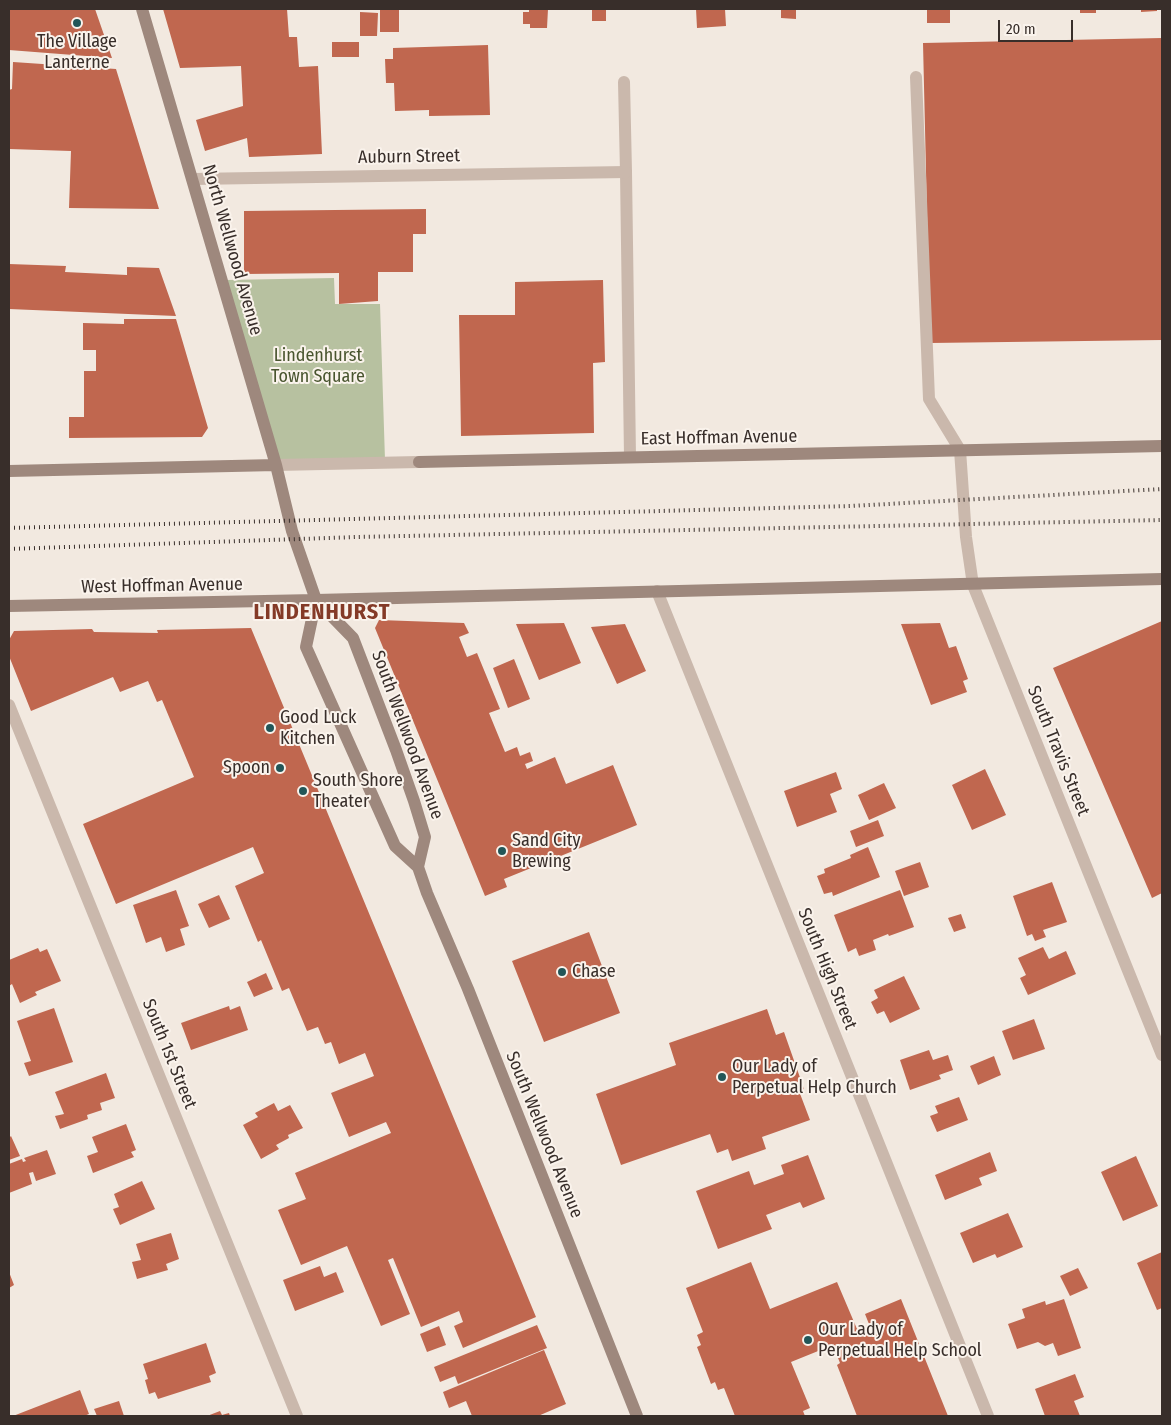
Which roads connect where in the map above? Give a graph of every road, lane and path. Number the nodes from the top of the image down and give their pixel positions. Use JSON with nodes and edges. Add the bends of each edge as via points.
{"nodes":[{"id":1,"x":142,"y":9,"type":"edge"},
{"id":2,"x":916,"y":77,"type":"dead end"},
{"id":3,"x":624,"y":82,"type":"dead end"},
{"id":4,"x":626,"y":172,"type":"junction"},
{"id":5,"x":193,"y":179,"type":"junction"},
{"id":6,"x":1162,"y":446,"type":"edge"},
{"id":7,"x":960,"y":450,"type":"junction"},
{"id":8,"x":630,"y":457,"type":"junction"},
{"id":9,"x":419,"y":462,"type":"joint"},
{"id":10,"x":276,"y":465,"type":"junction"},
{"id":11,"x":9,"y":471,"type":"edge"},
{"id":12,"x":292,"y":532,"type":"joint"},
{"id":13,"x":1162,"y":580,"type":"edge"},
{"id":14,"x":973,"y":585,"type":"junction"},
{"id":15,"x":657,"y":591,"type":"junction"},
{"id":16,"x":316,"y":600,"type":"junction"},
{"id":17,"x":9,"y":606,"type":"edge"},
{"id":18,"x":9,"y":705,"type":"edge"},
{"id":19,"x":418,"y":867,"type":"junction"},
{"id":20,"x":1162,"y":1056,"type":"edge"},
{"id":21,"x":297,"y":1416,"type":"edge"},
{"id":22,"x":637,"y":1416,"type":"edge"},
{"id":23,"x":988,"y":1416,"type":"edge"}],
"edges":[{"from":1,"to":5,"type":"main road","name":"North Wellwood Avenue"},
{"from":2,"to":7,"type":"street","via":[[929,399]]},
{"from":3,"to":4,"type":"street"},
{"from":4,"to":5,"type":"street","name":"Auburn Street"},
{"from":4,"to":8,"type":"street"},
{"from":5,"to":10,"type":"main road","name":"North Wellwood Avenue"},
{"from":6,"to":7,"type":"main road","name":"East Hoffman Avenue"},
{"from":7,"to":8,"type":"main road","name":"East Hoffman Avenue"},
{"from":7,"to":14,"type":"street","name":"South Travis Street"},
{"from":8,"to":9,"type":"main road","name":"East Hoffman Avenue"},
{"from":9,"to":10,"type":"street","name":"East Hoffman Avenue"},
{"from":10,"to":11,"type":"main road"},
{"from":10,"to":12,"type":"main road","name":"North Wellwood Avenue"},
{"from":12,"to":16,"type":"main road","name":"South Wellwood Avenue"},
{"from":13,"to":14,"type":"main road"},
{"from":14,"to":15,"type":"main road"},
{"from":14,"to":20,"type":"street","name":"South Travis Street"},
{"from":15,"to":16,"type":"main road"},
{"from":15,"to":23,"type":"street","name":"South High Street"},
{"from":16,"to":17,"type":"main road","name":"West Hoffman Avenue"},
{"from":16,"to":19,"type":"main road","name":"South Wellwood Avenue","via":[[353,638],[357,648],[425,837]]},
{"from":16,"to":19,"type":"main road","name":"South Wellwood Avenue","via":[[306,647],[394,846]]},
{"from":18,"to":21,"type":"street","name":"South 1st Street"},
{"from":19,"to":22,"type":"main road","name":"South Wellwood Avenue"}]}
